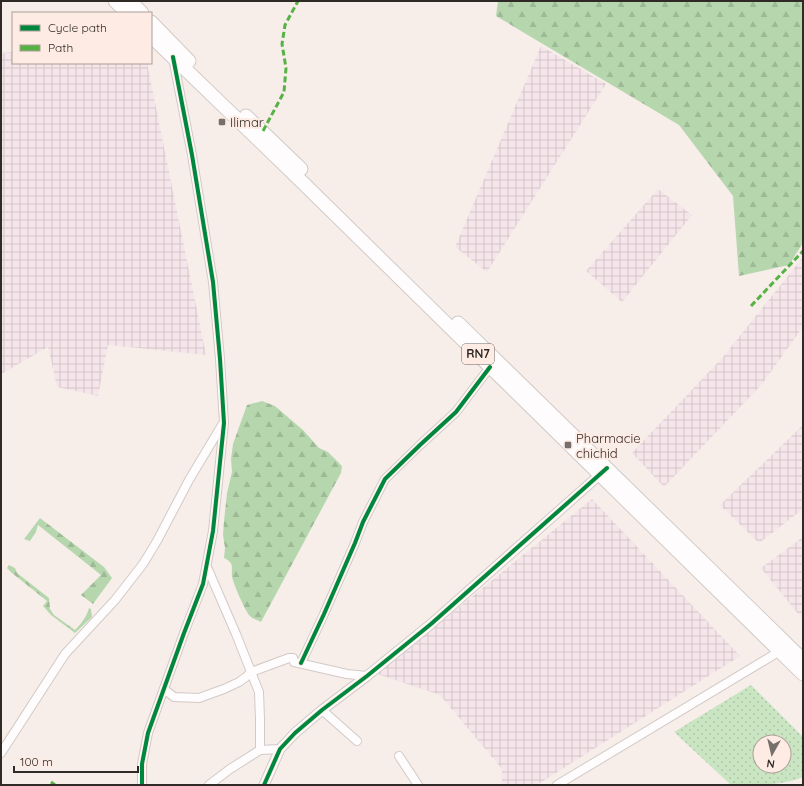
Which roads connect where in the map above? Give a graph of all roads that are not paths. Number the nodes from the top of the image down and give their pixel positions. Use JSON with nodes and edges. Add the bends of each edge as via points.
{"nodes":[{"id":1,"x":115,"y":1,"type":"edge"},
{"id":2,"x":130,"y":1,"type":"edge"},
{"id":3,"x":127,"y":12,"type":"edge"},
{"id":4,"x":141,"y":12,"type":"edge"},
{"id":5,"x":152,"y":23,"type":"edge"},
{"id":6,"x":152,"y":37,"type":"edge"},
{"id":7,"x":173,"y":57,"type":"junction"},
{"id":8,"x":490,"y":367,"type":"junction"},
{"id":9,"x":224,"y":423,"type":"junction"},
{"id":10,"x":603,"y":471,"type":"junction"},
{"id":11,"x":206,"y":567,"type":"junction"},
{"id":12,"x":780,"y":651,"type":"junction"},
{"id":13,"x":803,"y":660,"type":"edge"},
{"id":14,"x":301,"y":663,"type":"junction"},
{"id":15,"x":251,"y":672,"type":"junction"},
{"id":16,"x":803,"y":674,"type":"edge"},
{"id":17,"x":367,"y":676,"type":"junction"},
{"id":18,"x":164,"y":689,"type":"junction"},
{"id":19,"x":322,"y":710,"type":"junction"},
{"id":20,"x":357,"y":741,"type":"dead end"},
{"id":21,"x":280,"y":749,"type":"junction"},
{"id":22,"x":260,"y":750,"type":"junction"},
{"id":23,"x":1,"y":753,"type":"edge"},
{"id":24,"x":399,"y":756,"type":"dead end"},
{"id":25,"x":142,"y":785,"type":"edge"},
{"id":26,"x":209,"y":785,"type":"edge"},
{"id":27,"x":264,"y":785,"type":"edge"},
{"id":28,"x":418,"y":785,"type":"edge"},
{"id":29,"x":557,"y":785,"type":"edge"}],
"edges":[{"from":1,"to":3,"type":"highway"},
{"from":2,"to":4,"type":"highway"},
{"from":5,"to":10,"type":"highway","number":"RN7"},
{"from":6,"to":7,"type":"highway","number":"RN7"},
{"from":7,"to":8,"type":"highway","number":"RN7"},
{"from":7,"to":9,"type":"street","via":[[213,282]]},
{"from":8,"to":10,"type":"highway","number":"RN7"},
{"from":8,"to":14,"type":"street","via":[[456,412],[385,479],[363,522]]},
{"from":9,"to":11,"type":"street","via":[[213,531]]},
{"from":9,"to":23,"type":"street","via":[[143,564],[115,600],[65,654]]},
{"from":10,"to":12,"type":"highway","number":"RN7"},
{"from":10,"to":13,"type":"highway","number":"RN7"},
{"from":10,"to":17,"type":"street","via":[[431,624]]},
{"from":11,"to":15,"type":"street"},
{"from":11,"to":18,"type":"street","via":[[203,584]]},
{"from":12,"to":16,"type":"highway","number":"RN7"},
{"from":12,"to":29,"type":"street"},
{"from":14,"to":15,"type":"street","via":[[289,658]]},
{"from":14,"to":17,"type":"street"},
{"from":15,"to":18,"type":"street","via":[[234,684],[199,698],[174,698]]},
{"from":15,"to":22,"type":"street","via":[[259,692]]},
{"from":17,"to":19,"type":"street"},
{"from":18,"to":25,"type":"street","via":[[148,733],[142,764]]},
{"from":19,"to":20,"type":"street"},
{"from":19,"to":21,"type":"street"},
{"from":21,"to":22,"type":"street"},
{"from":21,"to":27,"type":"street"},
{"from":22,"to":26,"type":"street"},
{"from":24,"to":28,"type":"street"}]}
